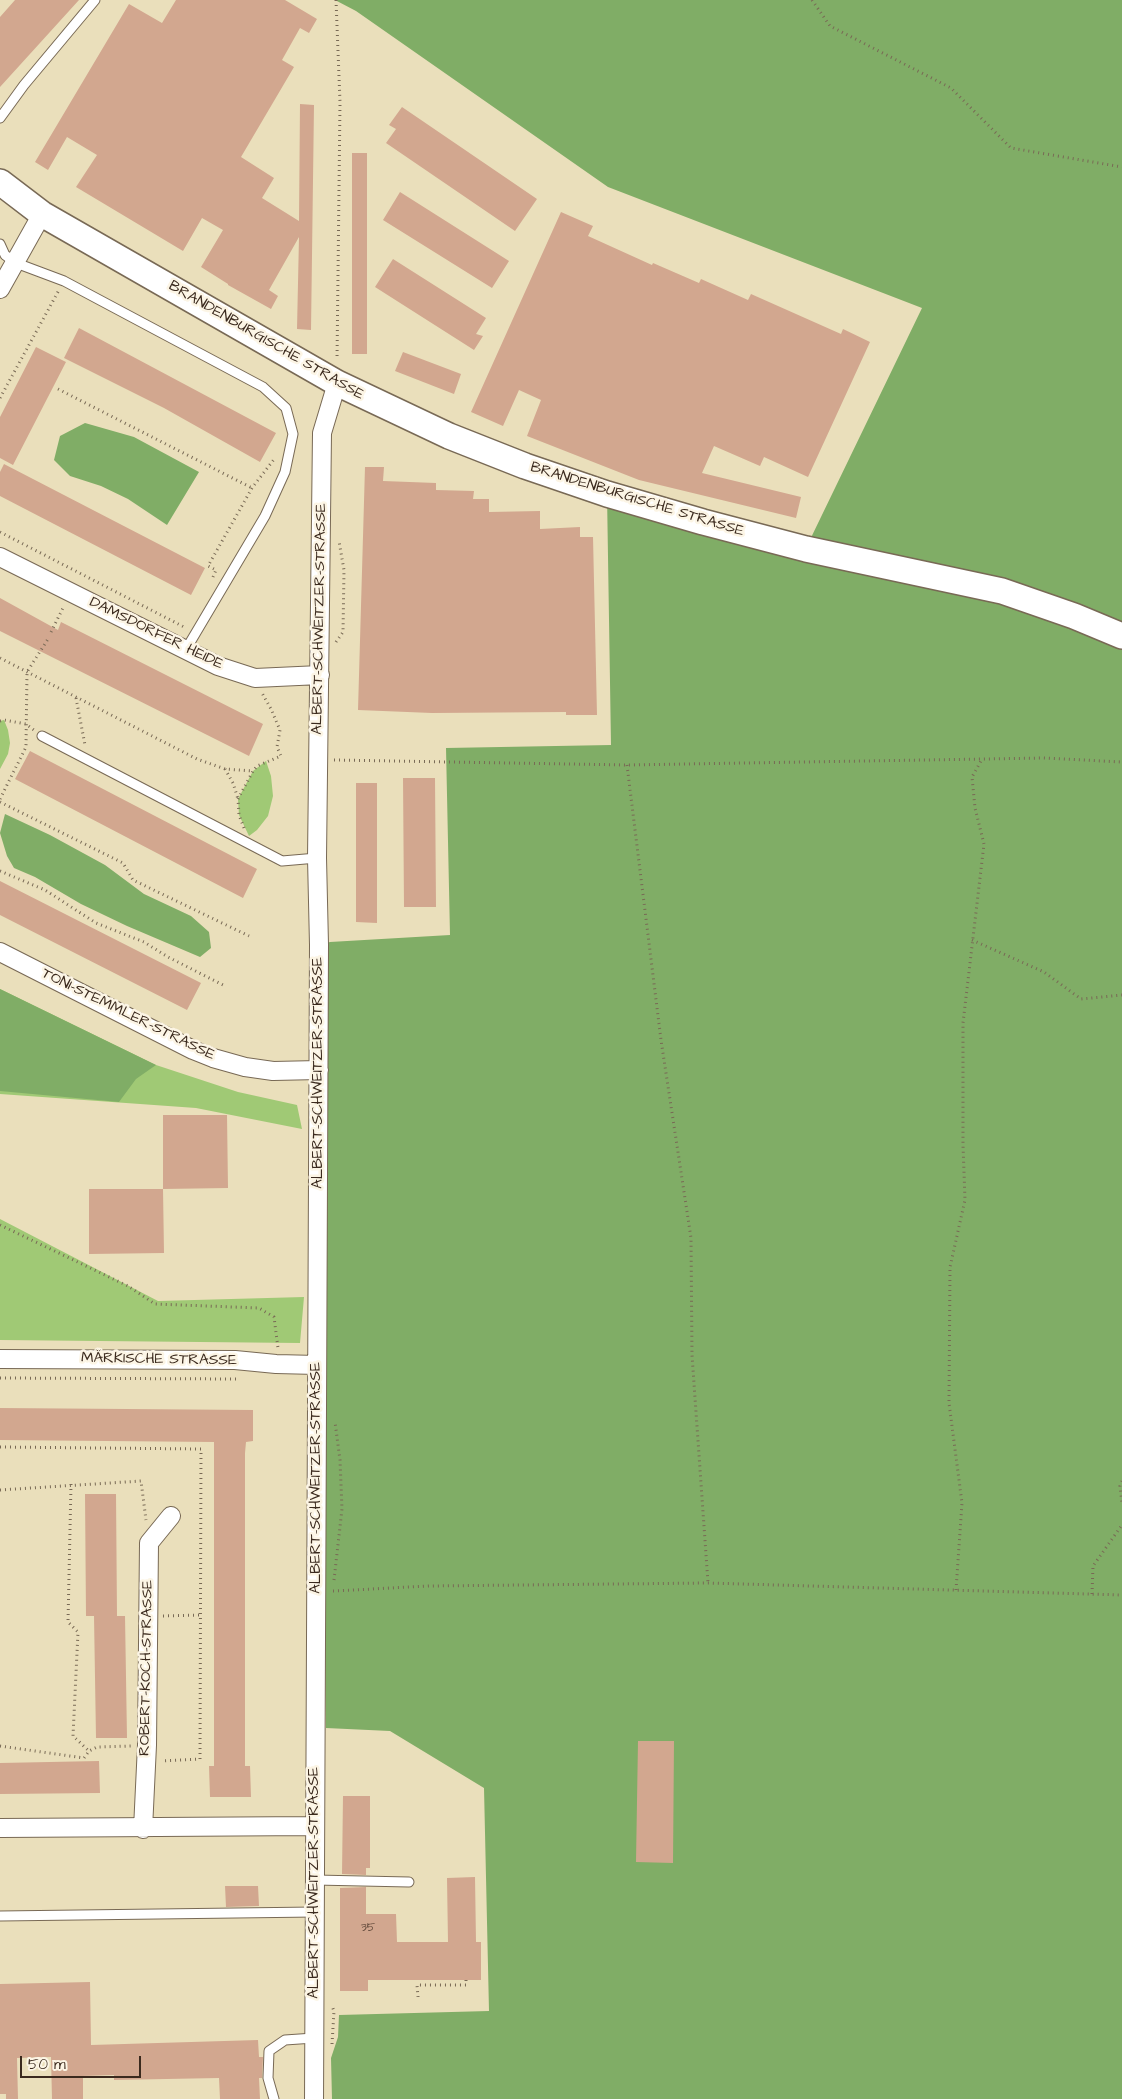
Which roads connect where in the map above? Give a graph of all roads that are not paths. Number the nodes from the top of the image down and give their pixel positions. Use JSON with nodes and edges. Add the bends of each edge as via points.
{"nodes":[{"id":1,"x":94,"y":0,"type":"edge"},
{"id":2,"x":0,"y":118,"type":"edge"},
{"id":3,"x":0,"y":182,"type":"edge"},
{"id":4,"x":42,"y":214,"type":"junction"},
{"id":5,"x":0,"y":244,"type":"edge"},
{"id":6,"x":16,"y":263,"type":"junction"},
{"id":7,"x":0,"y":288,"type":"edge"},
{"id":8,"x":337,"y":383,"type":"junction"},
{"id":9,"x":0,"y":557,"type":"edge"},
{"id":10,"x":1122,"y":636,"type":"edge"},
{"id":11,"x":185,"y":651,"type":"junction"},
{"id":12,"x":320,"y":675,"type":"junction"},
{"id":13,"x":42,"y":736,"type":"road end"},
{"id":14,"x":317,"y":858,"type":"junction"},
{"id":15,"x":0,"y":952,"type":"edge"},
{"id":16,"x":319,"y":1070,"type":"junction"},
{"id":17,"x":0,"y":1359,"type":"edge"},
{"id":18,"x":317,"y":1365,"type":"junction"},
{"id":19,"x":171,"y":1516,"type":"dead end"},
{"id":20,"x":315,"y":1826,"type":"junction"},
{"id":21,"x":0,"y":1828,"type":"edge"},
{"id":22,"x":143,"y":1829,"type":"junction"},
{"id":23,"x":315,"y":1880,"type":"junction"},
{"id":24,"x":409,"y":1882,"type":"dead end"},
{"id":25,"x":315,"y":1912,"type":"junction"},
{"id":26,"x":0,"y":1916,"type":"edge"},
{"id":27,"x":314,"y":2038,"type":"junction"},
{"id":28,"x":274,"y":2099,"type":"edge"},
{"id":29,"x":314,"y":2099,"type":"edge"}],
"edges":[{"from":1,"to":2,"type":"lane"},
{"from":3,"to":4,"type":"street","name":"BRANDENBURGISCHE STRASSE"},
{"from":4,"to":6,"type":"street"},
{"from":4,"to":8,"type":"street","name":"BRANDENBURGISCHE STRASSE"},
{"from":5,"to":6,"type":"lane","via":[[5,255]]},
{"from":6,"to":7,"type":"street"},
{"from":6,"to":11,"type":"lane","via":[[64,281],[263,387],[286,408],[293,434],[284,472],[265,516]]},
{"from":8,"to":10,"type":"street","name":"BRANDENBURGISCHE STRASSE","via":[[441,433],[607,494],[806,549],[1002,591]]},
{"from":8,"to":12,"type":"street","name":"ALBERT-SCHWEITZER-STRASSE","via":[[322,433]]},
{"from":9,"to":11,"type":"street","name":"DAMSDORFER HEIDE"},
{"from":11,"to":12,"type":"street","name":"DAMSDORFER HEIDE","via":[[255,678]]},
{"from":12,"to":14,"type":"street","name":"ALBERT-SCHWEITZER-STRASSE"},
{"from":13,"to":14,"type":"lane","via":[[282,861]]},
{"from":14,"to":16,"type":"street","name":"ALBERT-SCHWEITZER-STRASSE"},
{"from":15,"to":16,"type":"street","name":"TONI-STEMMLER-STRASSE","via":[[193,1050],[245,1067],[273,1071]]},
{"from":16,"to":18,"type":"street","name":"ALBERT-SCHWEITZER-STRASSE"},
{"from":17,"to":18,"type":"street","name":"MÄRKISCHE STRASSE","via":[[235,1360]]},
{"from":18,"to":20,"type":"street","name":"ALBERT-SCHWEITZER-STRASSE"},
{"from":19,"to":22,"type":"street","name":"ROBERT-KOCH-STRASSE","via":[[149,1543]]},
{"from":20,"to":22,"type":"street"},
{"from":20,"to":23,"type":"street","name":"ALBERT-SCHWEITZER-STRASSE"},
{"from":21,"to":22,"type":"street"},
{"from":23,"to":24,"type":"lane"},
{"from":23,"to":25,"type":"street","name":"ALBERT-SCHWEITZER-STRASSE"},
{"from":25,"to":26,"type":"lane"},
{"from":25,"to":27,"type":"street","name":"ALBERT-SCHWEITZER-STRASSE"},
{"from":27,"to":28,"type":"lane","via":[[285,2040],[268,2051],[268,2078]]},
{"from":27,"to":29,"type":"street","name":"ALBERT-SCHWEITZER-STRASSE"}]}
